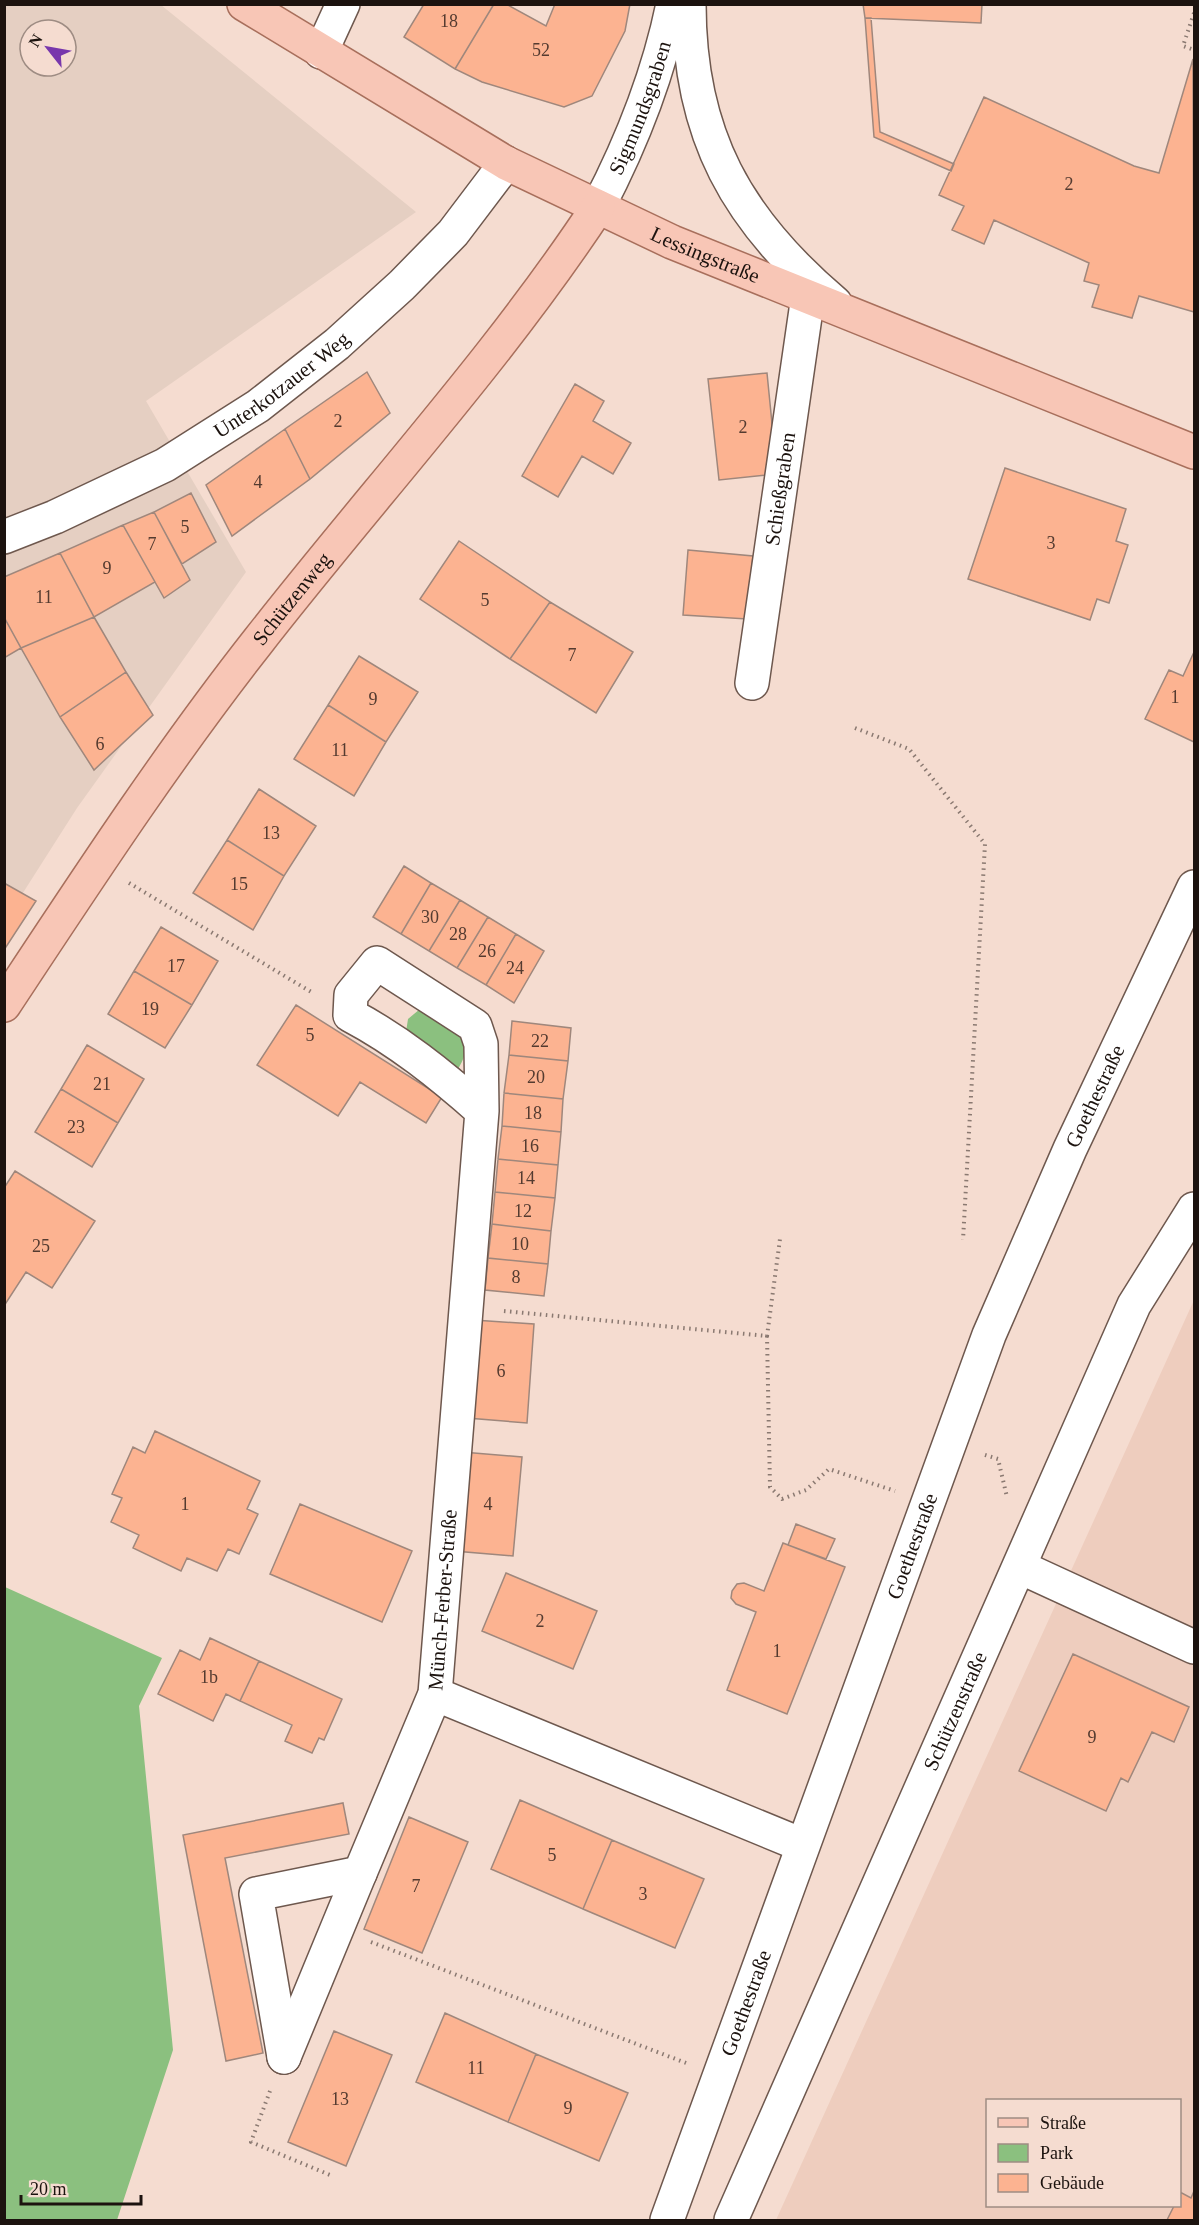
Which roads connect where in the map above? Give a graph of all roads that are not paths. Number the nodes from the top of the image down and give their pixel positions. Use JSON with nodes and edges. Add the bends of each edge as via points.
{"nodes":[{"id":1,"x":244,"y":4,"type":"edge"},
{"id":2,"x":344,"y":4,"type":"edge"},
{"id":3,"x":673,"y":4,"type":"edge"},
{"id":4,"x":689,"y":4,"type":"edge"},
{"id":5,"x":321,"y":52,"type":"junction"},
{"id":6,"x":506,"y":163,"type":"junction"},
{"id":7,"x":598,"y":207,"type":"junction"},
{"id":8,"x":808,"y":296,"type":"junction"},
{"id":9,"x":848,"y":314,"type":"junction"},
{"id":10,"x":1194,"y":452,"type":"edge"},
{"id":11,"x":4,"y":537,"type":"edge"},
{"id":12,"x":752,"y":682,"type":"dead end"},
{"id":13,"x":1194,"y":887,"type":"edge"},
{"id":14,"x":4,"y":1005,"type":"edge"},
{"id":15,"x":482,"y":1111,"type":"junction"},
{"id":16,"x":1194,"y":1209,"type":"edge"},
{"id":17,"x":1024,"y":1559,"type":"junction"},
{"id":18,"x":1194,"y":1647,"type":"edge"},
{"id":19,"x":435,"y":1694,"type":"junction"},
{"id":20,"x":802,"y":1845,"type":"junction"},
{"id":21,"x":360,"y":1874,"type":"junction"},
{"id":22,"x":667,"y":2220,"type":"edge"},
{"id":23,"x":731,"y":2220,"type":"edge"}],
"edges":[{"from":1,"to":5,"type":"main road","name":"Lessingstraße"},
{"from":2,"to":5,"type":"street"},
{"from":3,"to":7,"type":"street","name":"Sigmundsgraben","via":[[663,52],[641,117]]},
{"from":4,"to":9,"type":"street","via":[[700,105],[721,168],[743,205],[772,241]]},
{"from":5,"to":6,"type":"main road","name":"Lessingstraße"},
{"from":6,"to":7,"type":"main road","name":"Lessingstraße"},
{"from":6,"to":11,"type":"street","name":"Unterkotzauer Weg","via":[[453,233],[402,285],[337,344],[258,406],[165,465]]},
{"from":7,"to":8,"type":"main road","name":"Lessingstraße","via":[[691,250]]},
{"from":7,"to":14,"type":"main road","name":"Schützenweg","via":[[554,274],[257,642],[97,864]]},
{"from":8,"to":9,"type":"main road","name":"Lessingstraße"},
{"from":8,"to":12,"type":"street","name":"Schießgraben"},
{"from":9,"to":10,"type":"main road","name":"Lessingstraße"},
{"from":13,"to":20,"type":"street","name":"Goethestraße","via":[[1070,1149],[989,1335]]},
{"from":15,"to":15,"type":"street","name":"Münch-Ferber-Straße","via":[[481,1044],[475,1026],[377,963],[351,995],[350,1015],[386,1034],[444,1076]]},
{"from":15,"to":19,"type":"street","name":"Münch-Ferber-Straße"},
{"from":16,"to":17,"type":"street","name":"Schützenstraße","via":[[1134,1305]]},
{"from":17,"to":18,"type":"street"},
{"from":17,"to":23,"type":"street","name":"Schützenstraße"},
{"from":19,"to":20,"type":"street","name":"Münch-Ferber-Straße"},
{"from":19,"to":21,"type":"street"},
{"from":20,"to":22,"type":"street","name":"Goethestraße"},
{"from":21,"to":21,"type":"street","via":[[256,1894],[284,2057],[337,1929]]}]}
